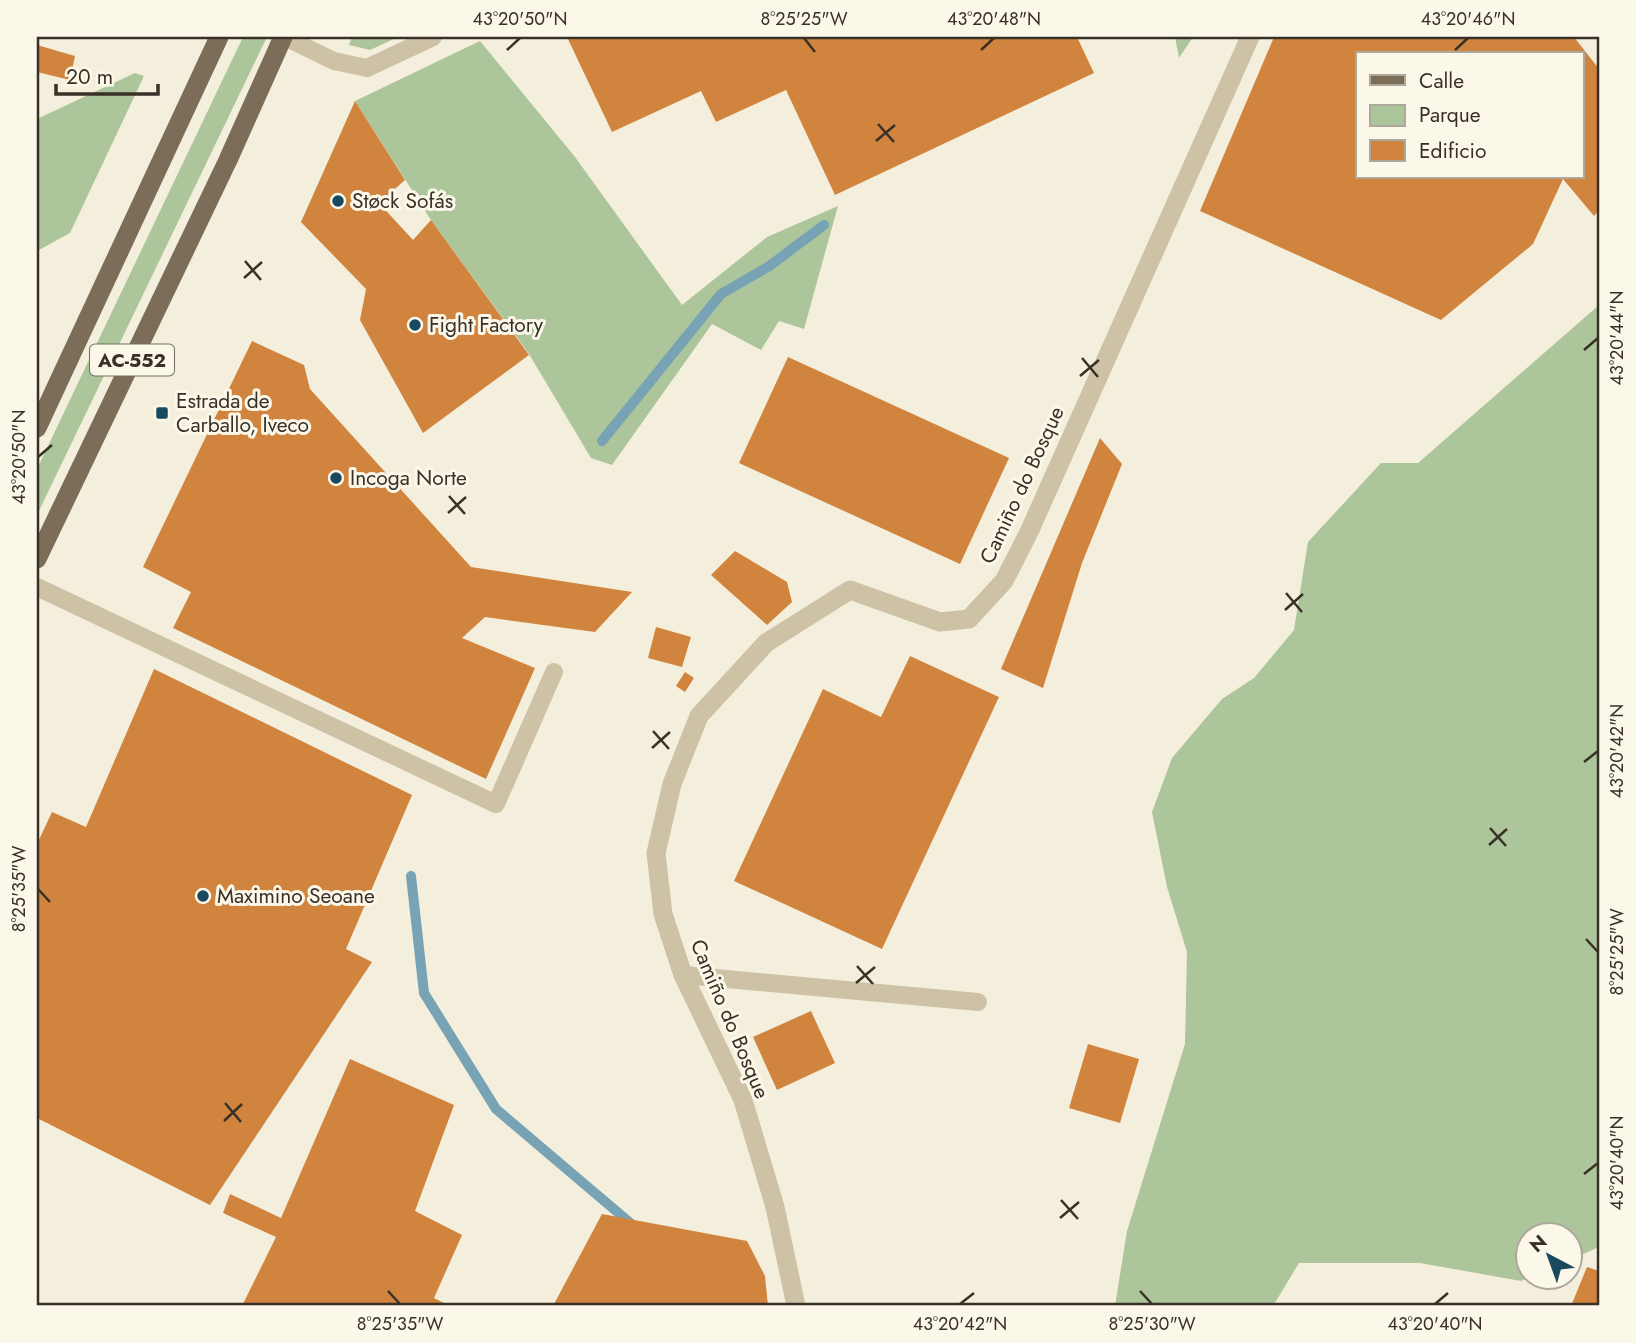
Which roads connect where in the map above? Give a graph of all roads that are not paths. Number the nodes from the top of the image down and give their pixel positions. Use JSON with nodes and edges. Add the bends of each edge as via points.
{"nodes":[{"id":1,"x":219,"y":37,"type":"edge"},
{"id":2,"x":433,"y":37,"type":"edge"},
{"id":3,"x":1250,"y":37,"type":"edge"},
{"id":4,"x":289,"y":38,"type":"edge"},
{"id":5,"x":37,"y":428,"type":"edge"},
{"id":6,"x":37,"y":559,"type":"edge"},
{"id":7,"x":37,"y":587,"type":"edge"},
{"id":8,"x":554,"y":672,"type":"dead end"},
{"id":9,"x":683,"y":975,"type":"junction"},
{"id":10,"x":978,"y":1002,"type":"dead end"},
{"id":11,"x":796,"y":1306,"type":"edge"}],
"edges":[{"from":1,"to":5,"type":"main road","number":"AC-552"},
{"from":2,"to":4,"type":"lane","via":[[367,68],[334,61]]},
{"from":3,"to":9,"type":"street","name":"Camiño do Bosque","via":[[1004,581],[969,619],[940,622],[850,590],[766,643],[699,716],[672,785],[656,853],[663,914]]},
{"from":4,"to":6,"type":"main road","number":"AC-552"},
{"from":7,"to":8,"type":"lane","via":[[496,804]]},
{"from":9,"to":10,"type":"lane"},
{"from":9,"to":11,"type":"street","name":"Camiño do Bosque","via":[[743,1100],[775,1207]]}]}
